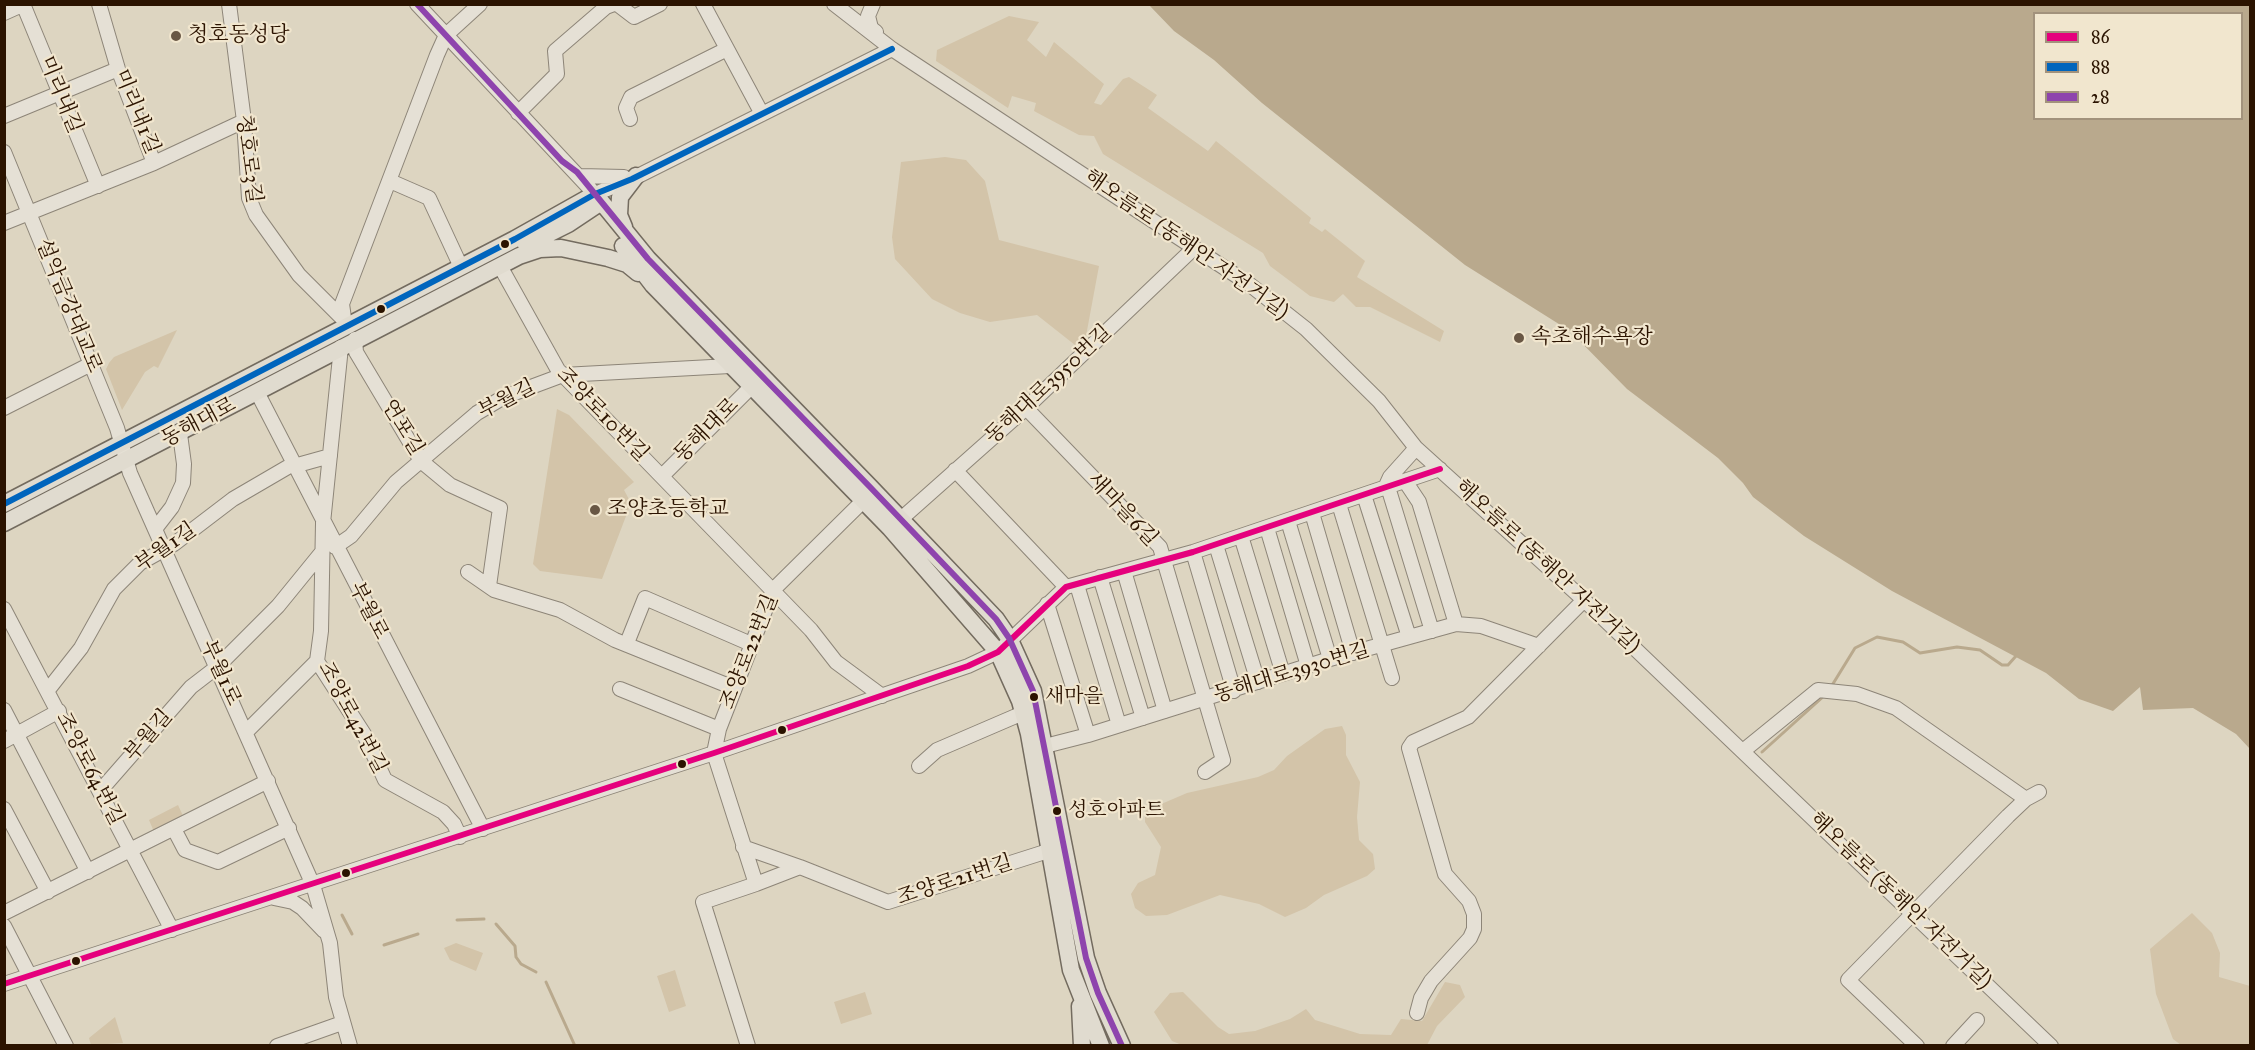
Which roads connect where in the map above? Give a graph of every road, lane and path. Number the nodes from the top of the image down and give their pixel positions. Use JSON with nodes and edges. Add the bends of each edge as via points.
{"nodes":[{"id":1,"x":99,"y":4,"type":"edge"},
{"id":2,"x":229,"y":4,"type":"edge"},
{"id":3,"x":417,"y":4,"type":"edge"},
{"id":4,"x":480,"y":4,"type":"edge"},
{"id":5,"x":616,"y":4,"type":"edge"},
{"id":6,"x":660,"y":4,"type":"edge"},
{"id":7,"x":703,"y":4,"type":"edge"},
{"id":8,"x":834,"y":4,"type":"edge"},
{"id":9,"x":873,"y":4,"type":"edge"},
{"id":10,"x":24,"y":5,"type":"edge"},
{"id":11,"x":4,"y":13,"type":"edge"},
{"id":12,"x":446,"y":35,"type":"junction"},
{"id":13,"x":727,"y":49,"type":"junction"},
{"id":14,"x":892,"y":49,"type":"junction"},
{"id":15,"x":118,"y":69,"type":"junction"},
{"id":16,"x":60,"y":93,"type":"junction"},
{"id":17,"x":518,"y":113,"type":"junction"},
{"id":18,"x":762,"y":114,"type":"junction"},
{"id":19,"x":4,"y":116,"type":"edge"},
{"id":20,"x":630,"y":119,"type":"dead end"},
{"id":21,"x":244,"y":121,"type":"junction"},
{"id":22,"x":4,"y":152,"type":"edge"},
{"id":23,"x":154,"y":163,"type":"junction"},
{"id":24,"x":576,"y":173,"type":"junction"},
{"id":25,"x":631,"y":178,"type":"junction"},
{"id":26,"x":390,"y":181,"type":"junction"},
{"id":27,"x":98,"y":186,"type":"junction"},
{"id":28,"x":594,"y":200,"type":"junction"},
{"id":29,"x":31,"y":214,"type":"junction"},
{"id":30,"x":4,"y":222,"type":"edge"},
{"id":31,"x":628,"y":236,"type":"junction"},
{"id":32,"x":1194,"y":248,"type":"junction"},
{"id":33,"x":500,"y":266,"type":"junction"},
{"id":34,"x":461,"y":267,"type":"junction"},
{"id":35,"x":653,"y":285,"type":"junction"},
{"id":36,"x":456,"y":288,"type":"junction"},
{"id":37,"x":347,"y":332,"type":"junction"},
{"id":38,"x":91,"y":364,"type":"junction"},
{"id":39,"x":730,"y":366,"type":"junction"},
{"id":40,"x":563,"y":375,"type":"junction"},
{"id":41,"x":752,"y":386,"type":"junction"},
{"id":42,"x":256,"y":392,"type":"junction"},
{"id":43,"x":4,"y":408,"type":"edge"},
{"id":44,"x":1026,"y":408,"type":"junction"},
{"id":45,"x":180,"y":434,"type":"junction"},
{"id":46,"x":121,"y":444,"type":"junction"},
{"id":47,"x":1416,"y":448,"type":"junction"},
{"id":48,"x":330,"y":456,"type":"junction"},
{"id":49,"x":126,"y":461,"type":"junction"},
{"id":50,"x":421,"y":461,"type":"junction"},
{"id":51,"x":293,"y":465,"type":"junction"},
{"id":52,"x":1440,"y":469,"type":"junction"},
{"id":53,"x":955,"y":471,"type":"junction"},
{"id":54,"x":662,"y":476,"type":"junction"},
{"id":55,"x":1405,"y":481,"type":"junction"},
{"id":56,"x":1386,"y":488,"type":"junction"},
{"id":57,"x":868,"y":495,"type":"junction"},
{"id":58,"x":1364,"y":495,"type":"junction"},
{"id":59,"x":4,"y":504,"type":"edge"},
{"id":60,"x":1339,"y":504,"type":"junction"},
{"id":61,"x":1312,"y":513,"type":"junction"},
{"id":62,"x":901,"y":519,"type":"junction"},
{"id":63,"x":1288,"y":521,"type":"junction"},
{"id":64,"x":4,"y":523,"type":"edge"},
{"id":65,"x":323,"y":523,"type":"junction"},
{"id":66,"x":1267,"y":528,"type":"junction"},
{"id":67,"x":156,"y":529,"type":"junction"},
{"id":68,"x":1241,"y":536,"type":"junction"},
{"id":69,"x":1216,"y":545,"type":"junction"},
{"id":70,"x":164,"y":547,"type":"junction"},
{"id":71,"x":329,"y":549,"type":"junction"},
{"id":72,"x":1193,"y":552,"type":"junction"},
{"id":73,"x":1164,"y":559,"type":"junction"},
{"id":74,"x":468,"y":572,"type":"dead end"},
{"id":75,"x":1124,"y":572,"type":"junction"},
{"id":76,"x":1100,"y":577,"type":"junction"},
{"id":77,"x":489,"y":586,"type":"junction"},
{"id":78,"x":1072,"y":586,"type":"junction"},
{"id":79,"x":773,"y":590,"type":"junction"},
{"id":80,"x":1584,"y":600,"type":"junction"},
{"id":81,"x":1047,"y":604,"type":"junction"},
{"id":82,"x":4,"y":609,"type":"edge"},
{"id":83,"x":1456,"y":624,"type":"junction"},
{"id":84,"x":1432,"y":631,"type":"junction"},
{"id":85,"x":1409,"y":637,"type":"junction"},
{"id":86,"x":1009,"y":638,"type":"junction"},
{"id":87,"x":627,"y":643,"type":"junction"},
{"id":88,"x":751,"y":644,"type":"junction"},
{"id":89,"x":1382,"y":644,"type":"junction"},
{"id":90,"x":1539,"y":646,"type":"junction"},
{"id":91,"x":998,"y":652,"type":"junction"},
{"id":92,"x":1353,"y":653,"type":"junction"},
{"id":93,"x":1330,"y":659,"type":"junction"},
{"id":94,"x":317,"y":661,"type":"junction"},
{"id":95,"x":1308,"y":666,"type":"junction"},
{"id":96,"x":217,"y":667,"type":"junction"},
{"id":97,"x":1283,"y":674,"type":"junction"},
{"id":98,"x":1392,"y":678,"type":"dead end"},
{"id":99,"x":1258,"y":682,"type":"junction"},
{"id":100,"x":734,"y":688,"type":"junction"},
{"id":101,"x":620,"y":689,"type":"dead end"},
{"id":102,"x":48,"y":690,"type":"junction"},
{"id":103,"x":1234,"y":690,"type":"junction"},
{"id":104,"x":882,"y":696,"type":"junction"},
{"id":105,"x":1205,"y":700,"type":"junction"},
{"id":106,"x":4,"y":710,"type":"edge"},
{"id":107,"x":59,"y":711,"type":"junction"},
{"id":108,"x":1165,"y":711,"type":"junction"},
{"id":109,"x":1023,"y":713,"type":"junction"},
{"id":110,"x":1143,"y":718,"type":"junction"},
{"id":111,"x":1119,"y":725,"type":"junction"},
{"id":112,"x":719,"y":729,"type":"junction"},
{"id":113,"x":246,"y":732,"type":"junction"},
{"id":114,"x":1088,"y":735,"type":"junction"},
{"id":115,"x":11,"y":737,"type":"edge"},
{"id":116,"x":1044,"y":746,"type":"junction"},
{"id":117,"x":1743,"y":751,"type":"junction"},
{"id":118,"x":714,"y":753,"type":"junction"},
{"id":119,"x":919,"y":766,"type":"dead end"},
{"id":120,"x":1205,"y":772,"type":"dead end"},
{"id":121,"x":268,"y":781,"type":"junction"},
{"id":122,"x":100,"y":791,"type":"junction"},
{"id":123,"x":2039,"y":792,"type":"dead end"},
{"id":124,"x":2026,"y":799,"type":"junction"},
{"id":125,"x":4,"y":809,"type":"edge"},
{"id":126,"x":289,"y":828,"type":"junction"},
{"id":127,"x":174,"y":829,"type":"junction"},
{"id":128,"x":483,"y":829,"type":"junction"},
{"id":129,"x":460,"y":837,"type":"junction"},
{"id":130,"x":743,"y":847,"type":"junction"},
{"id":131,"x":131,"y":851,"type":"junction"},
{"id":132,"x":1048,"y":851,"type":"junction"},
{"id":133,"x":800,"y":867,"type":"junction"},
{"id":134,"x":88,"y":872,"type":"junction"},
{"id":135,"x":756,"y":884,"type":"junction"},
{"id":136,"x":313,"y":885,"type":"junction"},
{"id":137,"x":48,"y":892,"type":"junction"},
{"id":138,"x":272,"y":898,"type":"junction"},
{"id":139,"x":4,"y":913,"type":"edge"},
{"id":140,"x":1911,"y":914,"type":"junction"},
{"id":141,"x":4,"y":926,"type":"edge"},
{"id":142,"x":172,"y":930,"type":"junction"},
{"id":143,"x":328,"y":935,"type":"junction"},
{"id":144,"x":32,"y":976,"type":"junction"},
{"id":145,"x":4,"y":984,"type":"edge"},
{"id":146,"x":1081,"y":999,"type":"junction"},
{"id":147,"x":1417,"y":1013,"type":"dead end"},
{"id":148,"x":1977,"y":1020,"type":"dead end"},
{"id":149,"x":342,"y":1023,"type":"junction"},
{"id":150,"x":66,"y":1046,"type":"edge"},
{"id":151,"x":277,"y":1046,"type":"edge"},
{"id":152,"x":350,"y":1046,"type":"edge"},
{"id":153,"x":748,"y":1046,"type":"edge"},
{"id":154,"x":1082,"y":1046,"type":"edge"},
{"id":155,"x":1101,"y":1046,"type":"edge"},
{"id":156,"x":1122,"y":1046,"type":"edge"},
{"id":157,"x":1917,"y":1046,"type":"edge"},
{"id":158,"x":1953,"y":1046,"type":"edge"},
{"id":159,"x":2051,"y":1046,"type":"edge"}],
"edges":[{"from":1,"to":15,"type":"street","name":"미리내1길"},
{"from":2,"to":21,"type":"street","name":"청호로3길"},
{"from":3,"to":12,"type":"street"},
{"from":4,"to":12,"type":"street"},
{"from":5,"to":6,"type":"street","via":[[634,17]]},
{"from":5,"to":17,"type":"street","via":[[606,7],[555,51],[557,74]]},
{"from":7,"to":13,"type":"street"},
{"from":8,"to":14,"type":"street"},
{"from":9,"to":14,"type":"street","via":[[868,16],[871,28]]},
{"from":10,"to":11,"type":"street"},
{"from":10,"to":16,"type":"street","name":"미리내길"},
{"from":12,"to":17,"type":"street"},
{"from":12,"to":26,"type":"street","name":"조양로42번길"},
{"from":13,"to":18,"type":"street"},
{"from":13,"to":20,"type":"street","via":[[631,98],[626,108]]},
{"from":14,"to":18,"type":"street"},
{"from":14,"to":32,"type":"street","name":"해오름로 (동해안 자전거길)"},
{"from":15,"to":16,"type":"street"},
{"from":15,"to":23,"type":"street","name":"미리내1길"},
{"from":16,"to":19,"type":"street"},
{"from":16,"to":27,"type":"street","name":"미리내길"},
{"from":17,"to":24,"type":"street"},
{"from":18,"to":25,"type":"street"},
{"from":21,"to":23,"type":"street","name":"미리내1길"},
{"from":21,"to":37,"type":"street","name":"청호로3길","via":[[249,198],[256,215]]},
{"from":22,"to":29,"type":"street","name":"설악금강대교로"},
{"from":23,"to":27,"type":"street"},
{"from":24,"to":25,"type":"street"},
{"from":24,"to":28,"type":"street","via":[[573,177]]},
{"from":25,"to":28,"type":"street"},
{"from":25,"to":31,"type":"main road","via":[[618,209]]},
{"from":26,"to":34,"type":"street","via":[[429,198]]},
{"from":26,"to":37,"type":"street","name":"조양로42번길","via":[[342,304]]},
{"from":27,"to":29,"type":"street"},
{"from":28,"to":31,"type":"main road","name":"동해대로"},
{"from":28,"to":34,"type":"main road","name":"동해대로"},
{"from":28,"to":35,"type":"main road","name":"동해대로"},
{"from":28,"to":36,"type":"main road","name":"동해대로","via":[[567,224],[486,266]]},
{"from":29,"to":30,"type":"street"},
{"from":29,"to":38,"type":"street","name":"설악금강대교로"},
{"from":31,"to":57,"type":"main road","name":"동해대로"},
{"from":32,"to":44,"type":"street","name":"동해대로3950번길"},
{"from":32,"to":47,"type":"street","name":"해오름로 (동해안 자전거길)","via":[[1249,284],[1306,329],[1379,401]]},
{"from":33,"to":35,"type":"main road","name":"동해대로","via":[[540,249],[561,248],[627,264]]},
{"from":33,"to":36,"type":"main road","name":"동해대로"},
{"from":33,"to":40,"type":"street","name":"조양로10번길","via":[[549,358]]},
{"from":34,"to":37,"type":"main road","name":"동해대로"},
{"from":35,"to":39,"type":"main road","name":"동해대로"},
{"from":36,"to":37,"type":"main road","name":"동해대로"},
{"from":37,"to":42,"type":"main road","name":"동해대로"},
{"from":37,"to":46,"type":"main road","name":"동해대로"},
{"from":37,"to":48,"type":"street","name":"조양로42번길"},
{"from":37,"to":50,"type":"street","name":"연포길"},
{"from":38,"to":43,"type":"street"},
{"from":38,"to":46,"type":"street","name":"설악금강대교로"},
{"from":39,"to":40,"type":"street","name":"부월길"},
{"from":39,"to":41,"type":"main road","name":"동해대로"},
{"from":40,"to":50,"type":"street","name":"부월길","via":[[504,397],[477,413]]},
{"from":40,"to":54,"type":"street","name":"조양로10번길"},
{"from":41,"to":54,"type":"street","name":"동해대로"},
{"from":41,"to":57,"type":"main road","name":"동해대로"},
{"from":42,"to":45,"type":"main road","name":"동해대로"},
{"from":42,"to":51,"type":"street"},
{"from":44,"to":53,"type":"street","name":"동해대로3950번길"},
{"from":44,"to":73,"type":"street","name":"새마을6길","via":[[1160,547]]},
{"from":45,"to":49,"type":"main road","name":"동해대로"},
{"from":45,"to":67,"type":"street","name":"부월1길","via":[[183,483]]},
{"from":46,"to":49,"type":"street","name":"설악금강대교로"},
{"from":46,"to":59,"type":"main road","name":"동해대로"},
{"from":47,"to":52,"type":"street","name":"해오름로 (동해안 자전거길)"},
{"from":47,"to":56,"type":"street","via":[[1390,477]]},
{"from":48,"to":51,"type":"street","name":"부월1길"},
{"from":48,"to":65,"type":"street","name":"조양로42번길"},
{"from":49,"to":64,"type":"main road","name":"동해대로"},
{"from":49,"to":67,"type":"street","name":"부월1로"},
{"from":50,"to":71,"type":"street","name":"부월길","via":[[396,482],[351,536]]},
{"from":50,"to":77,"type":"street","name":"연포길","via":[[450,485],[500,508]]},
{"from":51,"to":65,"type":"street"},
{"from":51,"to":70,"type":"street","name":"부월1길","via":[[233,499],[174,544]]},
{"from":52,"to":55,"type":"street"},
{"from":52,"to":80,"type":"street","name":"해오름로 (동해안 자전거길)"},
{"from":53,"to":62,"type":"street","name":"동해대로3950번길"},
{"from":53,"to":78,"type":"street"},
{"from":54,"to":79,"type":"street","name":"조양로10번길"},
{"from":55,"to":56,"type":"street"},
{"from":55,"to":83,"type":"street","via":[[1419,502]]},
{"from":56,"to":58,"type":"street"},
{"from":56,"to":84,"type":"street"},
{"from":57,"to":62,"type":"main road","name":"동해대로"},
{"from":57,"to":79,"type":"street","name":"조양로22번길"},
{"from":57,"to":91,"type":"main road","name":"동해대로"},
{"from":58,"to":60,"type":"street"},
{"from":58,"to":85,"type":"street"},
{"from":60,"to":61,"type":"street"},
{"from":60,"to":89,"type":"street"},
{"from":61,"to":63,"type":"street"},
{"from":61,"to":92,"type":"street"},
{"from":62,"to":86,"type":"main road","name":"동해대로","via":[[996,619]]},
{"from":63,"to":66,"type":"street"},
{"from":63,"to":93,"type":"street"},
{"from":65,"to":71,"type":"street","name":"조양로42번길"},
{"from":66,"to":68,"type":"street"},
{"from":66,"to":95,"type":"street"},
{"from":67,"to":70,"type":"street","name":"부월1로"},
{"from":68,"to":69,"type":"street"},
{"from":68,"to":97,"type":"street"},
{"from":69,"to":72,"type":"street"},
{"from":69,"to":99,"type":"street"},
{"from":70,"to":96,"type":"street","name":"부월1로"},
{"from":70,"to":102,"type":"street","name":"부월1길","via":[[140,563],[114,589],[81,648]]},
{"from":71,"to":94,"type":"street","name":"조양로42번길"},
{"from":71,"to":96,"type":"street","name":"부월길"},
{"from":71,"to":128,"type":"street","name":"부월로"},
{"from":72,"to":73,"type":"street"},
{"from":72,"to":103,"type":"street"},
{"from":73,"to":75,"type":"street"},
{"from":73,"to":105,"type":"street","name":"새마을6길"},
{"from":74,"to":77,"type":"street"},
{"from":75,"to":76,"type":"street"},
{"from":75,"to":108,"type":"street"},
{"from":76,"to":78,"type":"street"},
{"from":76,"to":110,"type":"street"},
{"from":77,"to":87,"type":"street","via":[[560,610]]},
{"from":78,"to":81,"type":"street"},
{"from":78,"to":111,"type":"street"},
{"from":79,"to":88,"type":"street","name":"조양로22번길"},
{"from":79,"to":104,"type":"street","name":"조양로10번길","via":[[836,662]]},
{"from":80,"to":90,"type":"street"},
{"from":80,"to":117,"type":"street","name":"해오름로 (동해안 자전거길)"},
{"from":81,"to":86,"type":"street"},
{"from":81,"to":114,"type":"street"},
{"from":82,"to":102,"type":"street","name":"조양로64번길"},
{"from":83,"to":84,"type":"street","name":"동해대로3930번길"},
{"from":83,"to":90,"type":"street","name":"동해대로3930번길","via":[[1481,626]]},
{"from":84,"to":85,"type":"street","name":"동해대로3930번길"},
{"from":85,"to":89,"type":"street","name":"동해대로3930번길"},
{"from":86,"to":91,"type":"street"},
{"from":86,"to":116,"type":"main road","name":"동해대로","via":[[1033,691]]},
{"from":87,"to":88,"type":"street","via":[[645,598]]},
{"from":87,"to":100,"type":"street"},
{"from":88,"to":100,"type":"street","name":"조양로22번길"},
{"from":89,"to":92,"type":"street","name":"동해대로3930번길"},
{"from":89,"to":98,"type":"street"},
{"from":90,"to":147,"type":"street","via":[[1468,717],[1413,742],[1408,748],[1445,874],[1469,901],[1474,921],[1470,938],[1425,990]]},
{"from":91,"to":104,"type":"street"},
{"from":91,"to":109,"type":"main road","name":"동해대로"},
{"from":92,"to":93,"type":"street","name":"동해대로3930번길"},
{"from":93,"to":95,"type":"street","name":"동해대로3930번길"},
{"from":94,"to":113,"type":"street"},
{"from":94,"to":129,"type":"street","name":"조양로42번길","via":[[364,734],[386,780],[443,812]]},
{"from":95,"to":97,"type":"street","name":"동해대로3930번길"},
{"from":96,"to":113,"type":"street","name":"부월1로"},
{"from":96,"to":122,"type":"street","name":"부월길","via":[[191,687]]},
{"from":97,"to":99,"type":"street","name":"동해대로3930번길"},
{"from":99,"to":103,"type":"street","name":"동해대로3930번길"},
{"from":100,"to":112,"type":"street","name":"조양로22번길"},
{"from":101,"to":112,"type":"street","name":"조양로22번길"},
{"from":102,"to":107,"type":"street","name":"조양로64번길"},
{"from":103,"to":105,"type":"street","name":"동해대로3930번길"},
{"from":104,"to":118,"type":"street"},
{"from":105,"to":108,"type":"street","name":"동해대로3930번길"},
{"from":105,"to":120,"type":"street","name":"새마을6길","via":[[1223,760]]},
{"from":106,"to":115,"type":"street"},
{"from":107,"to":115,"type":"street"},
{"from":107,"to":122,"type":"street","name":"조양로64번길"},
{"from":108,"to":110,"type":"street","name":"동해대로3930번길"},
{"from":109,"to":119,"type":"street","via":[[937,750]]},
{"from":109,"to":132,"type":"main road","name":"동해대로"},
{"from":110,"to":111,"type":"street","name":"동해대로3930번길"},
{"from":111,"to":114,"type":"street","name":"동해대로3930번길"},
{"from":112,"to":118,"type":"street","name":"조양로22번길"},
{"from":113,"to":121,"type":"street","name":"부월1로"},
{"from":114,"to":116,"type":"street","name":"동해대로3930번길"},
{"from":115,"to":134,"type":"street"},
{"from":116,"to":156,"type":"main road","name":"동해대로","via":[[1086,958]]},
{"from":117,"to":124,"type":"street","via":[[1818,690],[1857,694],[1896,708]]},
{"from":117,"to":140,"type":"street","name":"해오름로 (동해안 자전거길)"},
{"from":118,"to":128,"type":"street"},
{"from":118,"to":130,"type":"street"},
{"from":121,"to":126,"type":"street","name":"부월1로"},
{"from":121,"to":127,"type":"street"},
{"from":122,"to":131,"type":"street","name":"조양로64번길"},
{"from":123,"to":124,"type":"street"},
{"from":124,"to":140,"type":"street"},
{"from":125,"to":137,"type":"street"},
{"from":126,"to":127,"type":"street","via":[[218,862],[185,850]]},
{"from":126,"to":136,"type":"street","name":"부월1로"},
{"from":127,"to":131,"type":"street"},
{"from":128,"to":129,"type":"street"},
{"from":129,"to":136,"type":"street"},
{"from":130,"to":133,"type":"street","name":"조양로21번길"},
{"from":130,"to":135,"type":"street"},
{"from":131,"to":134,"type":"street"},
{"from":131,"to":142,"type":"street","name":"조양로64번길"},
{"from":132,"to":133,"type":"street","name":"조양로21번길","via":[[888,902]]},
{"from":132,"to":146,"type":"main road","name":"동해대로","via":[[1069,963]]},
{"from":133,"to":135,"type":"street"},
{"from":134,"to":137,"type":"street"},
{"from":135,"to":153,"type":"street","via":[[703,902]]},
{"from":136,"to":138,"type":"street"},
{"from":136,"to":143,"type":"street","name":"부월1로"},
{"from":137,"to":139,"type":"street"},
{"from":138,"to":142,"type":"street"},
{"from":138,"to":143,"type":"street","via":[[293,902]]},
{"from":140,"to":157,"type":"street","via":[[1848,980]]},
{"from":140,"to":159,"type":"street","name":"해오름로 (동해안 자전거길)"},
{"from":141,"to":144,"type":"street"},
{"from":142,"to":144,"type":"street"},
{"from":143,"to":149,"type":"street","name":"부월1로"},
{"from":144,"to":145,"type":"street"},
{"from":144,"to":150,"type":"street"},
{"from":146,"to":154,"type":"main road"},
{"from":146,"to":155,"type":"main road","name":"동해대로"},
{"from":148,"to":158,"type":"street"},
{"from":149,"to":151,"type":"street"},
{"from":149,"to":152,"type":"street","name":"부월1로"}]}
